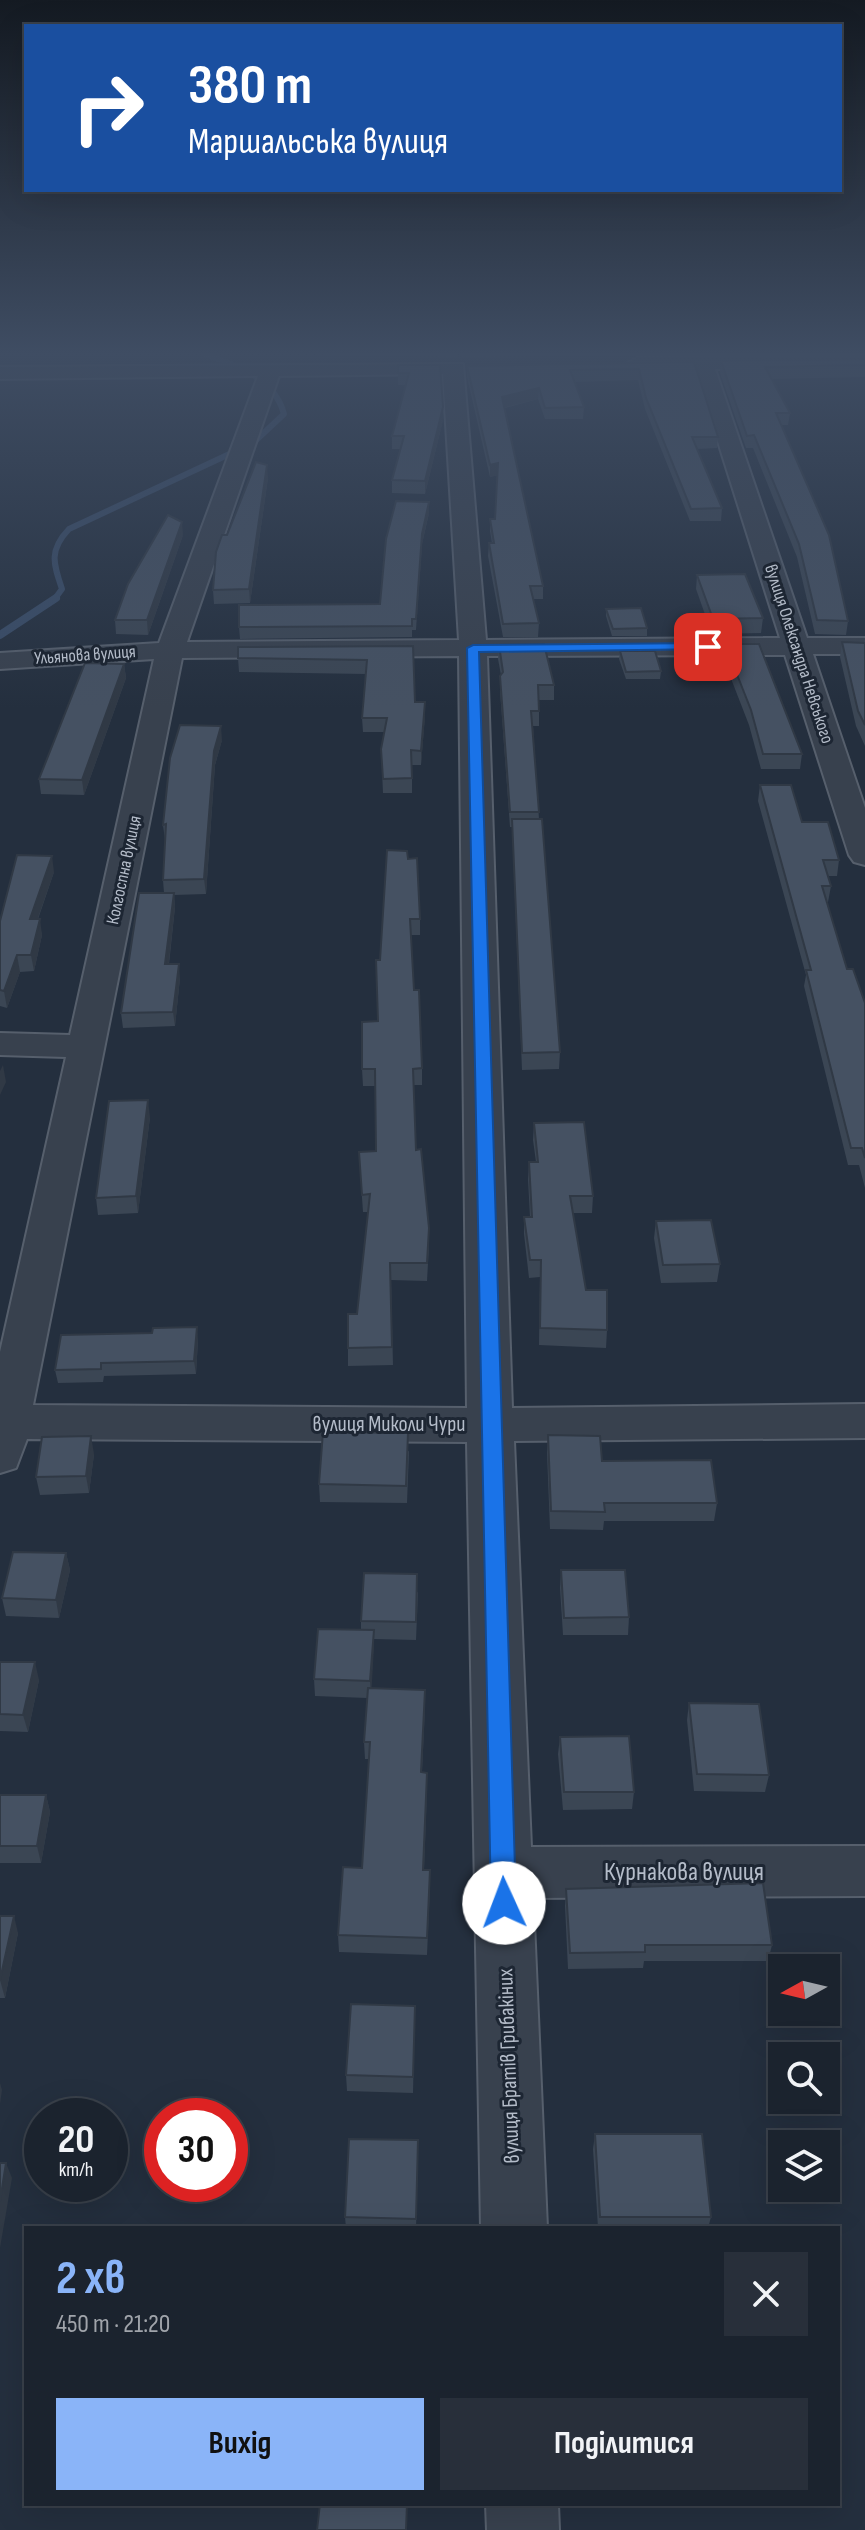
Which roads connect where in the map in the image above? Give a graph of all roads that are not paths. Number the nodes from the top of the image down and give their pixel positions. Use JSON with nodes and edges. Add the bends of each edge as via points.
{"nodes":[{"id":1,"x":234,"y":472,"type":"edge"},
{"id":2,"x":470,"y":472,"type":"edge"},
{"id":3,"x":739,"y":472,"type":"edge"},
{"id":4,"x":796,"y":646,"type":"junction"},
{"id":5,"x":865,"y":646,"type":"edge"},
{"id":6,"x":473,"y":648,"type":"junction"},
{"id":7,"x":170,"y":650,"type":"junction"},
{"id":8,"x":0,"y":661,"type":"edge"},
{"id":9,"x":865,"y":855,"type":"edge"},
{"id":10,"x":0,"y":1044,"type":"edge"},
{"id":11,"x":87,"y":1047,"type":"junction"},
{"id":12,"x":865,"y":1421,"type":"edge"},
{"id":13,"x":490,"y":1425,"type":"junction"},
{"id":14,"x":5,"y":1439,"type":"edge"},
{"id":15,"x":865,"y":1871,"type":"edge"},
{"id":16,"x":503,"y":1873,"type":"junction"},
{"id":17,"x":514,"y":2226,"type":"edge"},
{"id":18,"x":522,"y":2506,"type":"edge"},
{"id":19,"x":523,"y":2530,"type":"edge"}],
"edges":[{"from":1,"to":7,"type":"street","name":"Колгоспна вулиця"},
{"from":2,"to":6,"type":"street","name":"вулиця Братів Грибакіних"},
{"from":3,"to":4,"type":"street","name":"вулиця Олександра Невського"},
{"from":4,"to":5,"type":"street","name":"Ульянова вулиця"},
{"from":4,"to":6,"type":"street","name":"Ульянова вулиця"},
{"from":4,"to":9,"type":"street","name":"вулиця Олександра Невського"},
{"from":6,"to":7,"type":"street","name":"Ульянова вулиця"},
{"from":6,"to":13,"type":"street","name":"вулиця Братів Грибакіних"},
{"from":7,"to":8,"type":"street","name":"Ульянова вулиця"},
{"from":7,"to":11,"type":"street","name":"Колгоспна вулиця"},
{"from":10,"to":11,"type":"street"},
{"from":11,"to":14,"type":"street","name":"Колгоспна вулиця"},
{"from":12,"to":13,"type":"street","name":"вулиця Миколи Чури"},
{"from":13,"to":14,"type":"street","name":"вулиця Миколи Чури"},
{"from":13,"to":16,"type":"street","name":"вулиця Братів Грибакіних"},
{"from":15,"to":16,"type":"street","name":"Курнакова вулиця"},
{"from":16,"to":17,"type":"street","name":"вулиця Братів Грибакіних"},
{"from":18,"to":19,"type":"street"}]}
